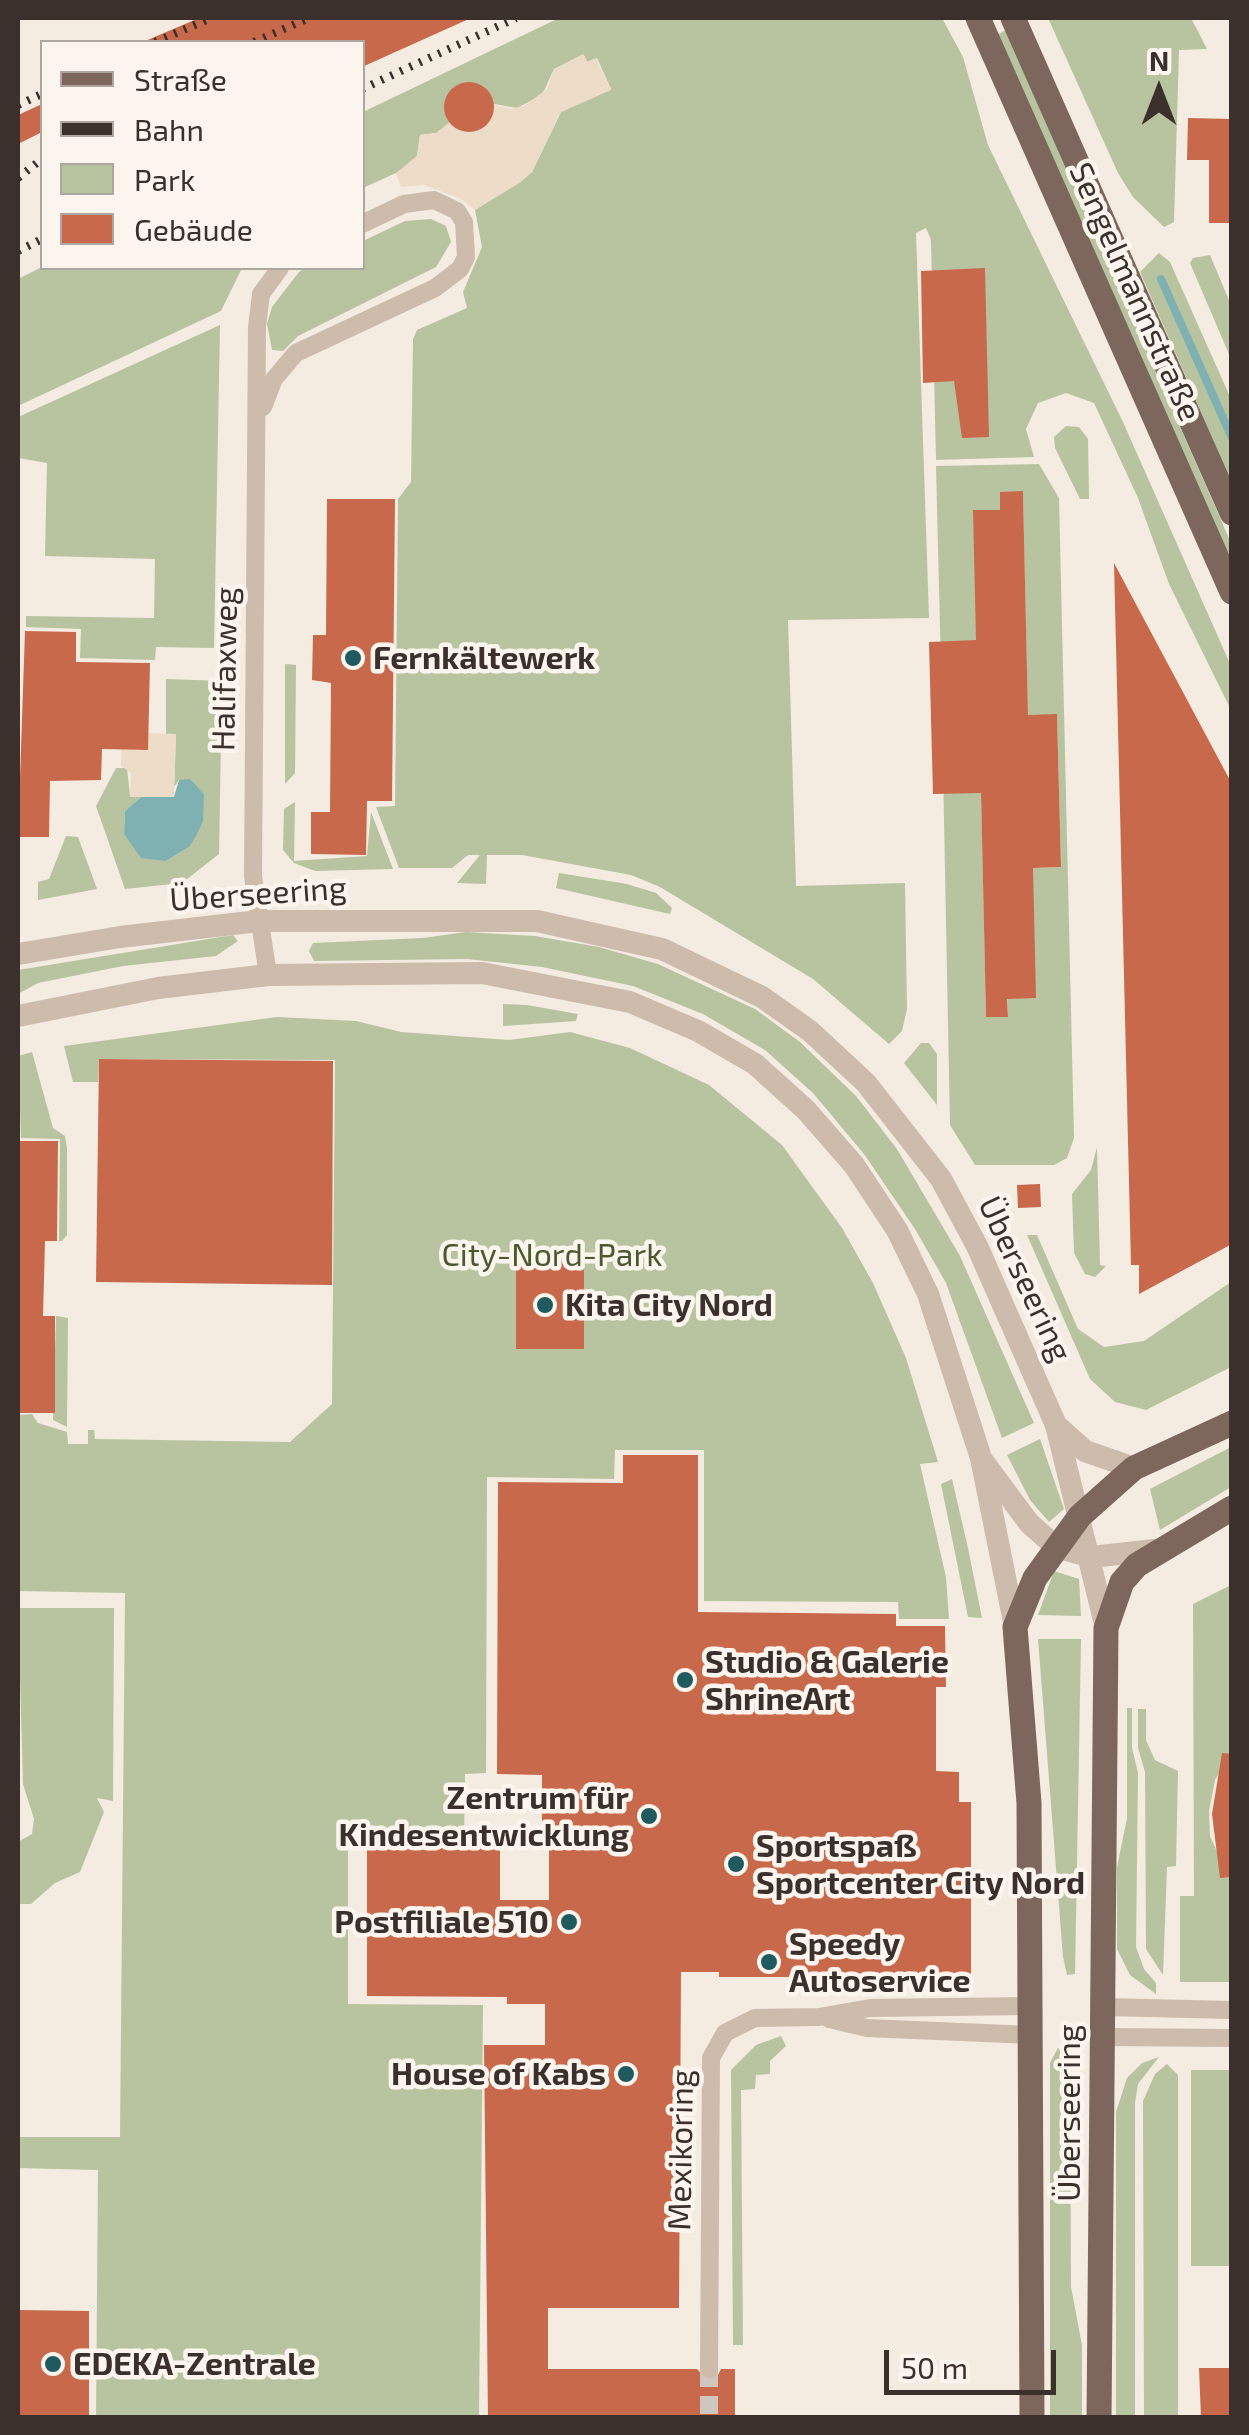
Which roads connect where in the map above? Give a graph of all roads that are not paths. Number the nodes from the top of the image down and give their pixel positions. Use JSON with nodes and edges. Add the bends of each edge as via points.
{"nodes":[{"id":1,"x":978,"y":18,"type":"edge"},
{"id":2,"x":1013,"y":18,"type":"edge"},
{"id":3,"x":365,"y":223,"type":"edge"},
{"id":4,"x":279,"y":270,"type":"edge"},
{"id":5,"x":259,"y":418,"type":"junction"},
{"id":6,"x":1232,"y":512,"type":"edge"},
{"id":7,"x":1232,"y":592,"type":"edge"},
{"id":8,"x":258,"y":922,"type":"junction"},
{"id":9,"x":18,"y":954,"type":"edge"},
{"id":10,"x":268,"y":975,"type":"junction"},
{"id":11,"x":18,"y":1016,"type":"edge"},
{"id":12,"x":1232,"y":1424,"type":"edge"},
{"id":13,"x":1056,"y":1426,"type":"junction"},
{"id":14,"x":981,"y":1458,"type":"junction"},
{"id":15,"x":1134,"y":1468,"type":"junction"},
{"id":16,"x":1232,"y":1508,"type":"edge"},
{"id":17,"x":1080,"y":1516,"type":"junction"},
{"id":18,"x":1056,"y":1547,"type":"junction"},
{"id":19,"x":1155,"y":1550,"type":"junction"},
{"id":20,"x":1091,"y":1557,"type":"junction"},
{"id":21,"x":1015,"y":1627,"type":"junction"},
{"id":22,"x":1106,"y":1628,"type":"junction"},
{"id":23,"x":1031,"y":2006,"type":"junction"},
{"id":24,"x":1102,"y":2007,"type":"junction"},
{"id":25,"x":1232,"y":2010,"type":"edge"},
{"id":26,"x":819,"y":2017,"type":"junction"},
{"id":27,"x":1031,"y":2035,"type":"junction"},
{"id":28,"x":1102,"y":2037,"type":"junction"},
{"id":29,"x":1232,"y":2038,"type":"edge"},
{"id":30,"x":709,"y":2370,"type":"tunnel mouth"},
{"id":31,"x":1032,"y":2418,"type":"edge"},
{"id":32,"x":1099,"y":2418,"type":"edge"}],
"edges":[{"from":1,"to":7,"type":"main road","name":"Sengelmannstraße"},
{"from":2,"to":6,"type":"main road","name":"Sengelmannstraße"},
{"from":3,"to":5,"type":"street","name":"Halifaxweg","via":[[404,204],[434,200],[464,222],[466,257],[435,288],[296,353],[274,379]]},
{"from":4,"to":5,"type":"street","name":"Halifaxweg","via":[[262,294],[257,327]]},
{"from":5,"to":8,"type":"street","name":"Halifaxweg","via":[[252,876]]},
{"from":8,"to":9,"type":"street","name":"Überseering"},
{"from":8,"to":10,"type":"street","name":"Halifaxweg"},
{"from":8,"to":13,"type":"street","name":"Überseering","via":[[536,921],[662,949],[762,998],[866,1083],[941,1179]]},
{"from":10,"to":11,"type":"street","name":"Überseering"},
{"from":10,"to":14,"type":"street","name":"Überseering","via":[[448,972],[537,981],[630,1002],[698,1030],[755,1064],[854,1165],[896,1230],[928,1294]]},
{"from":12,"to":15,"type":"main road"},
{"from":13,"to":15,"type":"street","via":[[1086,1452]]},
{"from":13,"to":17,"type":"street","name":"Überseering"},
{"from":14,"to":18,"type":"street","via":[[1029,1523]]},
{"from":14,"to":21,"type":"street","name":"Überseering"},
{"from":15,"to":17,"type":"main road"},
{"from":16,"to":19,"type":"main road"},
{"from":17,"to":18,"type":"main road"},
{"from":17,"to":20,"type":"street","name":"Überseering"},
{"from":18,"to":20,"type":"street"},
{"from":18,"to":21,"type":"main road"},
{"from":19,"to":20,"type":"street"},
{"from":19,"to":22,"type":"main road","via":[[1122,1582]]},
{"from":20,"to":22,"type":"street","name":"Überseering"},
{"from":21,"to":23,"type":"main road","name":"Überseering","via":[[1030,1803]]},
{"from":22,"to":24,"type":"main road","name":"Überseering"},
{"from":23,"to":26,"type":"street","name":"Mexikoring","via":[[870,2008]]},
{"from":23,"to":27,"type":"main road","name":"Überseering"},
{"from":24,"to":25,"type":"street"},
{"from":24,"to":28,"type":"main road","name":"Überseering"},
{"from":26,"to":27,"type":"street","name":"Mexikoring","via":[[867,2028]]},
{"from":26,"to":30,"type":"street","name":"Mexikoring","via":[[744,2021],[713,2052]]},
{"from":27,"to":31,"type":"main road","name":"Überseering"},
{"from":28,"to":29,"type":"street"},
{"from":28,"to":32,"type":"main road","name":"Überseering"}]}
